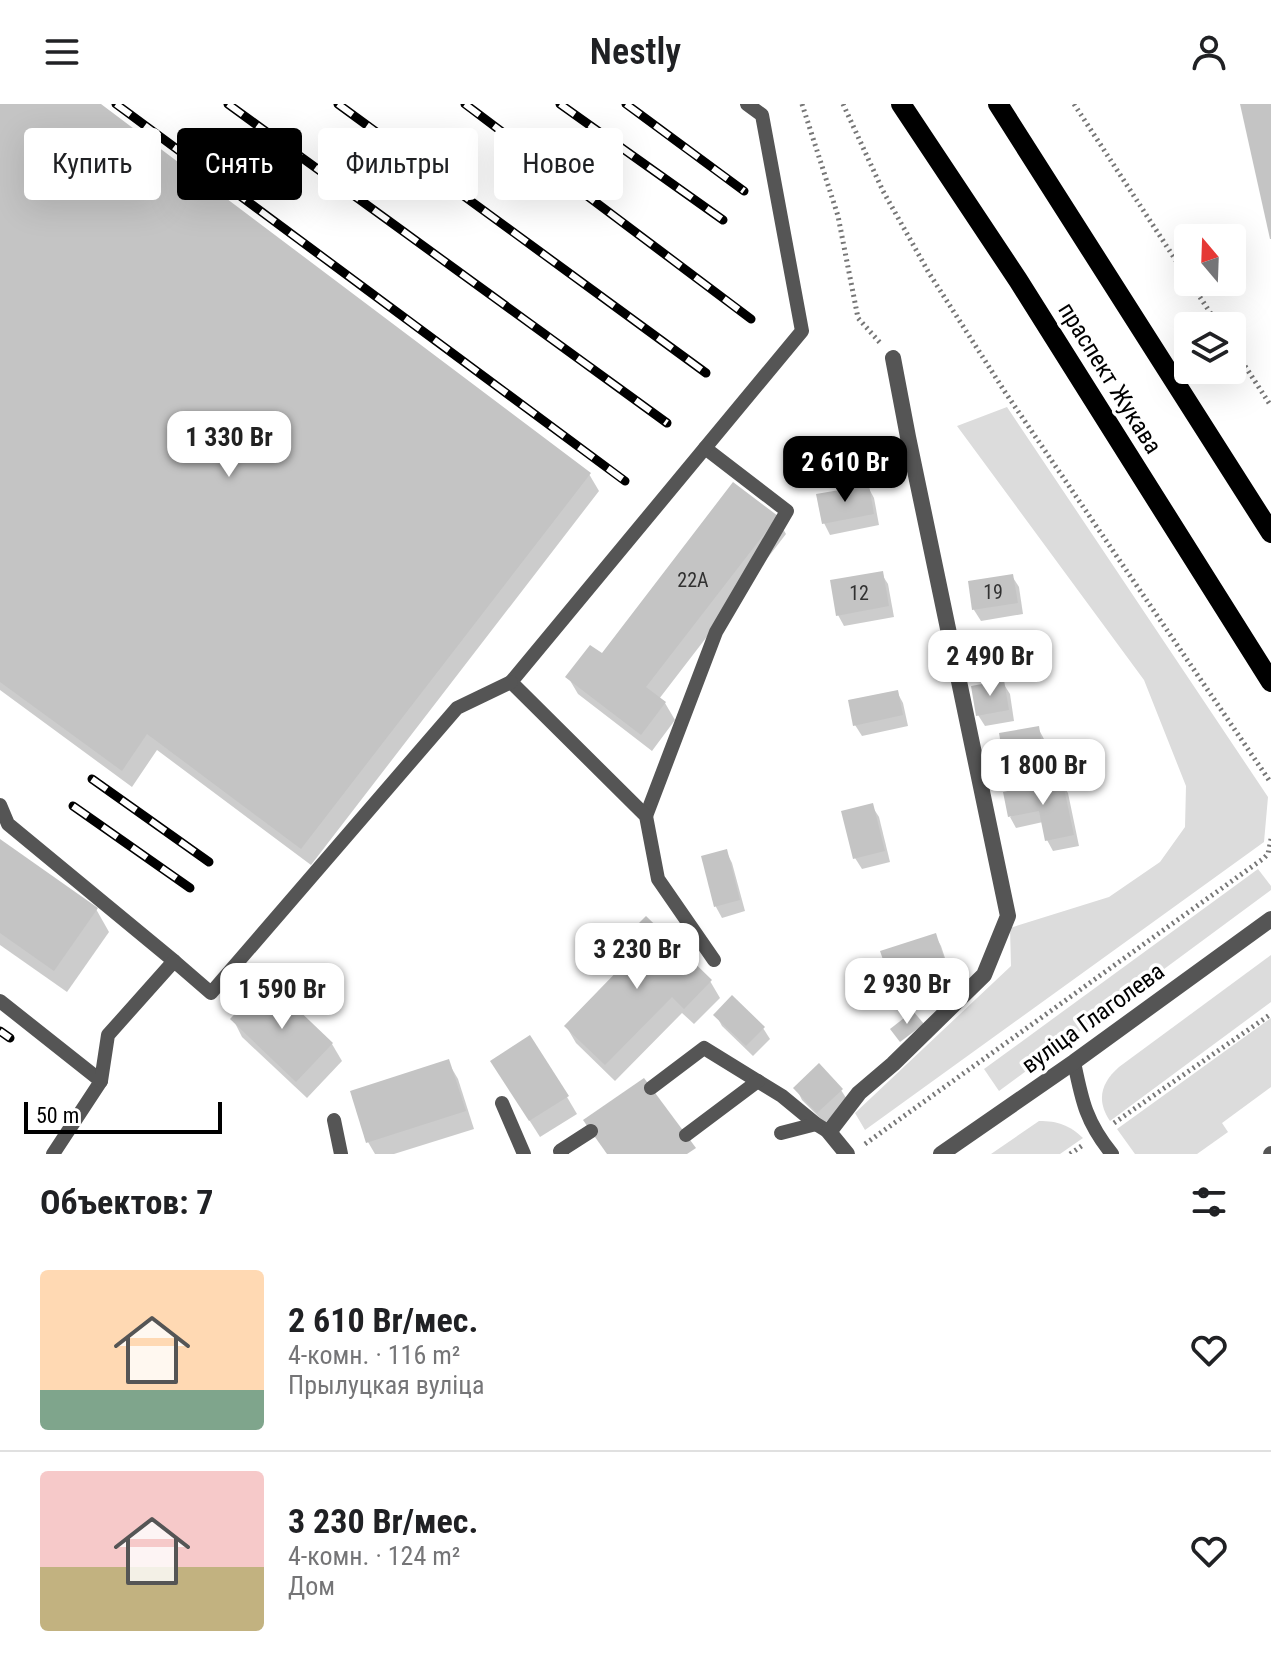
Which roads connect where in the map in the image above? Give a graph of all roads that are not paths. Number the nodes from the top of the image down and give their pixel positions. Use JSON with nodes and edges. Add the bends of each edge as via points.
{"nodes":[{"id":1,"x":747,"y":104,"type":"edge"},
{"id":2,"x":901,"y":104,"type":"edge"},
{"id":3,"x":998,"y":104,"type":"edge"},
{"id":4,"x":893,"y":358,"type":"road end"},
{"id":5,"x":705,"y":448,"type":"junction"},
{"id":6,"x":1271,"y":533,"type":"edge"},
{"id":7,"x":511,"y":682,"type":"junction"},
{"id":8,"x":1271,"y":682,"type":"edge"},
{"id":9,"x":0,"y":805,"type":"edge"},
{"id":10,"x":646,"y":816,"type":"junction"},
{"id":11,"x":1271,"y":919,"type":"edge"},
{"id":12,"x":714,"y":960,"type":"dead end"},
{"id":13,"x":174,"y":961,"type":"junction"},
{"id":14,"x":0,"y":1001,"type":"edge"},
{"id":15,"x":1074,"y":1062,"type":"junction"},
{"id":16,"x":101,"y":1081,"type":"junction"},
{"id":17,"x":758,"y":1081,"type":"junction"},
{"id":18,"x":651,"y":1088,"type":"dead end"},
{"id":19,"x":502,"y":1103,"type":"dead end"},
{"id":20,"x":334,"y":1120,"type":"dead end"},
{"id":21,"x":822,"y":1128,"type":"junction"},
{"id":22,"x":591,"y":1131,"type":"dead end"},
{"id":23,"x":781,"y":1133,"type":"dead end"},
{"id":24,"x":686,"y":1135,"type":"dead end"},
{"id":25,"x":53,"y":1154,"type":"edge"},
{"id":26,"x":341,"y":1154,"type":"edge"},
{"id":27,"x":524,"y":1154,"type":"edge"},
{"id":28,"x":562,"y":1154,"type":"edge"},
{"id":29,"x":847,"y":1154,"type":"edge"},
{"id":30,"x":941,"y":1154,"type":"edge"},
{"id":31,"x":1112,"y":1154,"type":"edge"}],
"edges":[{"from":1,"to":5,"type":"lane","via":[[762,115],[802,331]]},
{"from":2,"to":8,"type":"main road","name":"праспект Жукава"},
{"from":3,"to":6,"type":"main road"},
{"from":4,"to":21,"type":"street","via":[[1008,916],[984,975]]},
{"from":5,"to":7,"type":"lane"},
{"from":5,"to":10,"type":"lane","via":[[787,511],[716,632]]},
{"from":7,"to":10,"type":"lane"},
{"from":7,"to":13,"type":"lane","via":[[457,708],[211,993]]},
{"from":9,"to":13,"type":"lane","via":[[8,824]]},
{"from":10,"to":12,"type":"lane","via":[[658,879]]},
{"from":11,"to":15,"type":"street","name":"вуліца Глаголева"},
{"from":13,"to":16,"type":"lane","via":[[108,1035]]},
{"from":14,"to":16,"type":"lane"},
{"from":15,"to":30,"type":"street","name":"вуліца Глаголева"},
{"from":15,"to":31,"type":"lane","via":[[1082,1101]]},
{"from":16,"to":25,"type":"lane"},
{"from":17,"to":18,"type":"lane","via":[[704,1048]]},
{"from":17,"to":21,"type":"lane"},
{"from":17,"to":24,"type":"lane"},
{"from":19,"to":27,"type":"lane"},
{"from":20,"to":26,"type":"lane"},
{"from":21,"to":23,"type":"lane"},
{"from":21,"to":29,"type":"street"},
{"from":22,"to":28,"type":"lane"}]}
